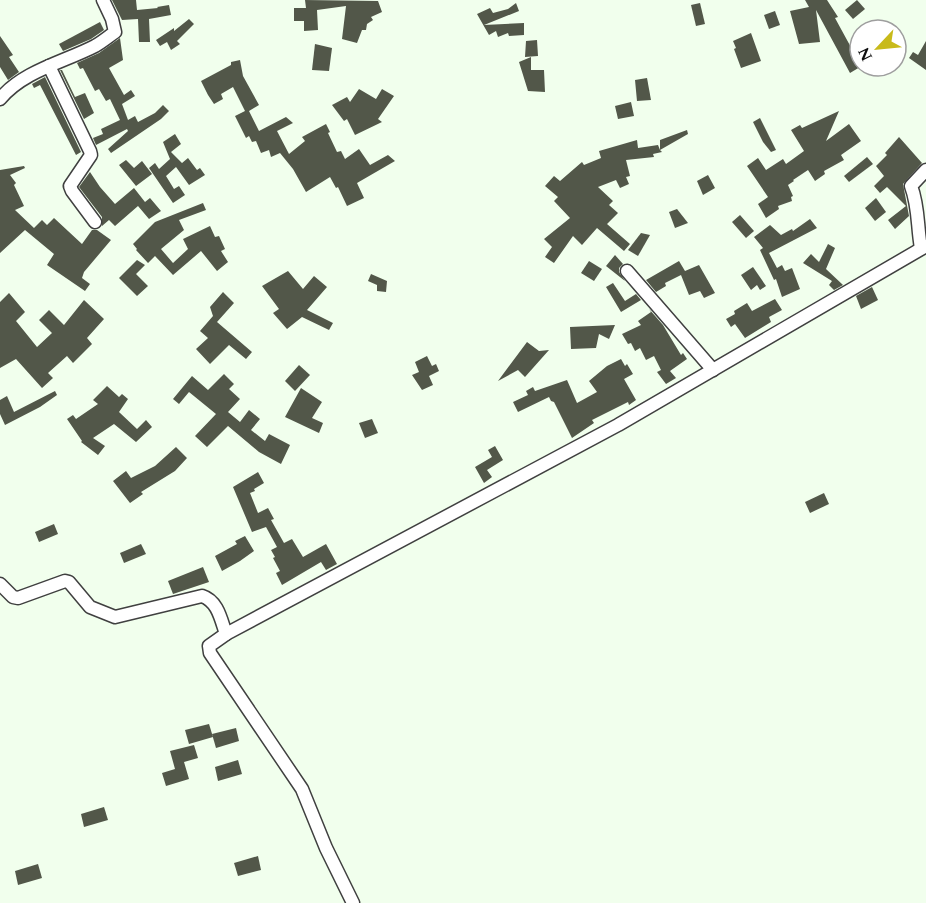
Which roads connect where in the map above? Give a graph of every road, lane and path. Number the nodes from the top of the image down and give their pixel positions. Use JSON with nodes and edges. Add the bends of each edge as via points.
{"nodes":[{"id":1,"x":103,"y":0,"type":"edge"},
{"id":2,"x":49,"y":66,"type":"junction"},
{"id":3,"x":0,"y":99,"type":"edge"},
{"id":4,"x":926,"y":170,"type":"edge"},
{"id":5,"x":94,"y":222,"type":"dead end"},
{"id":6,"x":923,"y":247,"type":"edge"},
{"id":7,"x":627,"y":271,"type":"dead end"},
{"id":8,"x":713,"y":370,"type":"junction"},
{"id":9,"x":0,"y":584,"type":"edge"},
{"id":10,"x":226,"y":634,"type":"junction"},
{"id":11,"x":353,"y":903,"type":"edge"}],
"edges":[{"from":1,"to":2,"type":"street","via":[[114,32],[96,45]]},
{"from":2,"to":3,"type":"street","via":[[9,88]]},
{"from":2,"to":5,"type":"street","via":[[91,155],[70,186]]},
{"from":4,"to":6,"type":"street","via":[[911,186]]},
{"from":6,"to":8,"type":"street"},
{"from":7,"to":8,"type":"street"},
{"from":8,"to":10,"type":"street","via":[[618,425]]},
{"from":9,"to":10,"type":"street","via":[[18,598],[69,582],[90,607],[115,617],[202,596],[216,607]]},
{"from":10,"to":11,"type":"street","via":[[209,646],[210,653],[302,789]]}]}
